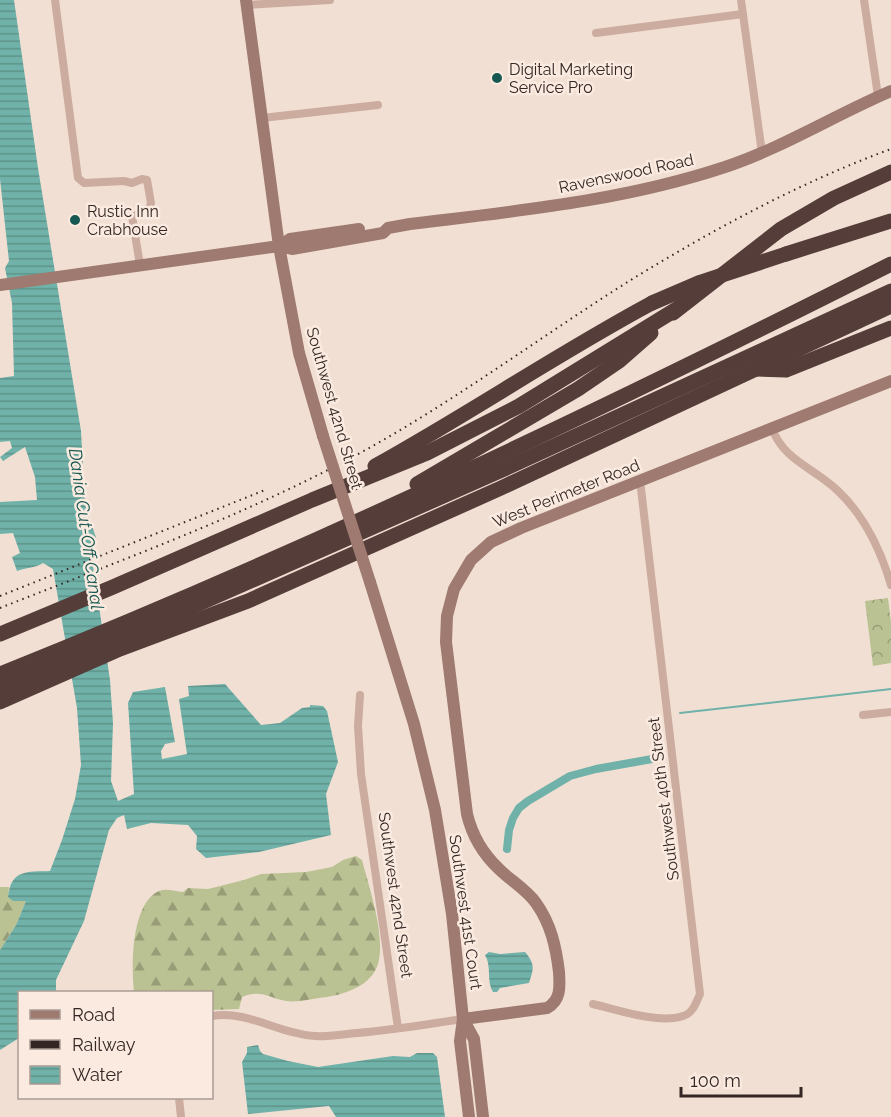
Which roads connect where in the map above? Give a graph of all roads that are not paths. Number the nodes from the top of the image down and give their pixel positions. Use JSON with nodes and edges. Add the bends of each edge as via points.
{"nodes":[{"id":1,"x":55,"y":0,"type":"edge"},
{"id":2,"x":330,"y":0,"type":"edge"},
{"id":3,"x":741,"y":0,"type":"edge"},
{"id":4,"x":864,"y":0,"type":"edge"},
{"id":5,"x":246,"y":2,"type":"edge"},
{"id":6,"x":743,"y":14,"type":"junction"},
{"id":7,"x":596,"y":33,"type":"dead end"},
{"id":8,"x":891,"y":91,"type":"edge"},
{"id":9,"x":878,"y":96,"type":"junction"},
{"id":10,"x":378,"y":105,"type":"dead end"},
{"id":11,"x":262,"y":118,"type":"junction"},
{"id":12,"x":762,"y":153,"type":"junction"},
{"id":13,"x":891,"y":172,"type":"edge"},
{"id":14,"x":891,"y":221,"type":"edge"},
{"id":15,"x":279,"y":246,"type":"junction"},
{"id":16,"x":891,"y":256,"type":"edge"},
{"id":17,"x":891,"y":264,"type":"edge"},
{"id":18,"x":140,"y":265,"type":"junction"},
{"id":19,"x":2,"y":285,"type":"edge"},
{"id":20,"x":891,"y":291,"type":"edge"},
{"id":21,"x":891,"y":306,"type":"edge"},
{"id":22,"x":680,"y":308,"type":"junction"},
{"id":23,"x":891,"y":328,"type":"edge"},
{"id":24,"x":754,"y":369,"type":"junction"},
{"id":25,"x":891,"y":381,"type":"edge"},
{"id":26,"x":772,"y":428,"type":"junction"},
{"id":27,"x":640,"y":480,"type":"junction"},
{"id":28,"x":399,"y":494,"type":"junction"},
{"id":29,"x":312,"y":500,"type":"junction"},
{"id":30,"x":891,"y":585,"type":"edge"},
{"id":31,"x":0,"y":634,"type":"edge"},
{"id":32,"x":119,"y":634,"type":"junction"},
{"id":33,"x":58,"y":659,"type":"junction"},
{"id":34,"x":0,"y":666,"type":"edge"},
{"id":35,"x":0,"y":674,"type":"edge"},
{"id":36,"x":0,"y":688,"type":"edge"},
{"id":37,"x":360,"y":695,"type":"dead end"},
{"id":38,"x":0,"y":702,"type":"edge"},
{"id":39,"x":891,"y":712,"type":"edge"},
{"id":40,"x":863,"y":715,"type":"dead end"},
{"id":41,"x":435,"y":810,"type":"joint"},
{"id":42,"x":592,"y":1004,"type":"dead end"},
{"id":43,"x":213,"y":1016,"type":"edge"},
{"id":44,"x":463,"y":1019,"type":"junction"},
{"id":45,"x":399,"y":1028,"type":"junction"},
{"id":46,"x":179,"y":1099,"type":"edge"},
{"id":47,"x":181,"y":1117,"type":"edge"},
{"id":48,"x":469,"y":1117,"type":"edge"},
{"id":49,"x":483,"y":1117,"type":"edge"}],
"edges":[{"from":1,"to":18,"type":"street","via":[[78,178],[84,183],[147,180],[151,203],[148,212],[132,216]]},
{"from":2,"to":5,"type":"street"},
{"from":3,"to":6,"type":"street"},
{"from":4,"to":9,"type":"street"},
{"from":5,"to":11,"type":"street","name":"Southwest 42nd Street"},
{"from":6,"to":7,"type":"street"},
{"from":6,"to":12,"type":"street"},
{"from":8,"to":9,"type":"street","name":"Ravenswood Road"},
{"from":9,"to":12,"type":"street","name":"Ravenswood Road"},
{"from":10,"to":11,"type":"street"},
{"from":11,"to":15,"type":"street","name":"Southwest 42nd Street"},
{"from":12,"to":15,"type":"street","name":"Ravenswood Road","via":[[672,184],[614,196],[388,228],[383,233],[292,249]]},
{"from":13,"to":22,"type":"highway","via":[[788,225]]},
{"from":14,"to":29,"type":"highway","bridge":true,"via":[[701,282],[652,303],[420,441]]},
{"from":15,"to":18,"type":"street","name":"Ravenswood Road"},
{"from":15,"to":41,"type":"street","name":"Southwest 42nd Street","bridge":true,"via":[[299,354],[414,724]]},
{"from":16,"to":28,"type":"highway","via":[[614,394]]},
{"from":17,"to":32,"type":"highway","via":[[616,400]]},
{"from":18,"to":19,"type":"street","name":"Ravenswood Road"},
{"from":20,"to":32,"type":"highway","via":[[501,471]]},
{"from":21,"to":24,"type":"highway"},
{"from":22,"to":28,"type":"highway","via":[[619,361],[578,389]]},
{"from":22,"to":29,"type":"highway","via":[[478,428]]},
{"from":23,"to":24,"type":"highway","via":[[786,370]]},
{"from":24,"to":32,"type":"highway","via":[[248,601]]},
{"from":25,"to":26,"type":"street","name":"West Perimeter Road"},
{"from":26,"to":27,"type":"street","name":"West Perimeter Road"},
{"from":26,"to":30,"type":"street","via":[[784,450],[827,482],[855,511],[879,551]]},
{"from":27,"to":42,"type":"street","name":"Southwest 40th Street","via":[[700,994],[693,1009],[684,1016],[656,1018]]},
{"from":27,"to":44,"type":"street","name":"West Perimeter Road","via":[[490,542],[471,560],[454,589],[446,642],[467,814],[472,831],[488,856],[532,898],[545,918],[554,941],[559,992],[555,1002],[543,1010]]},
{"from":28,"to":32,"type":"highway"},
{"from":29,"to":31,"type":"highway"},
{"from":32,"to":33,"type":"highway"},
{"from":32,"to":33,"type":"highway"},
{"from":33,"to":34,"type":"highway"},
{"from":33,"to":35,"type":"highway"},
{"from":33,"to":36,"type":"highway"},
{"from":33,"to":38,"type":"highway"},
{"from":37,"to":45,"type":"street","name":"Southwest 42nd Street","via":[[361,774]]},
{"from":39,"to":40,"type":"street"},
{"from":41,"to":44,"type":"street","name":"Southwest 41st Court","via":[[452,914]]},
{"from":43,"to":45,"type":"street","via":[[244,1016],[291,1032],[317,1036]]},
{"from":44,"to":45,"type":"street"},
{"from":44,"to":48,"type":"street","name":"Southwest 41st Court","via":[[460,1041]]},
{"from":44,"to":49,"type":"street","name":"Southwest 41st Court","via":[[474,1039]]},
{"from":46,"to":47,"type":"street"}]}
